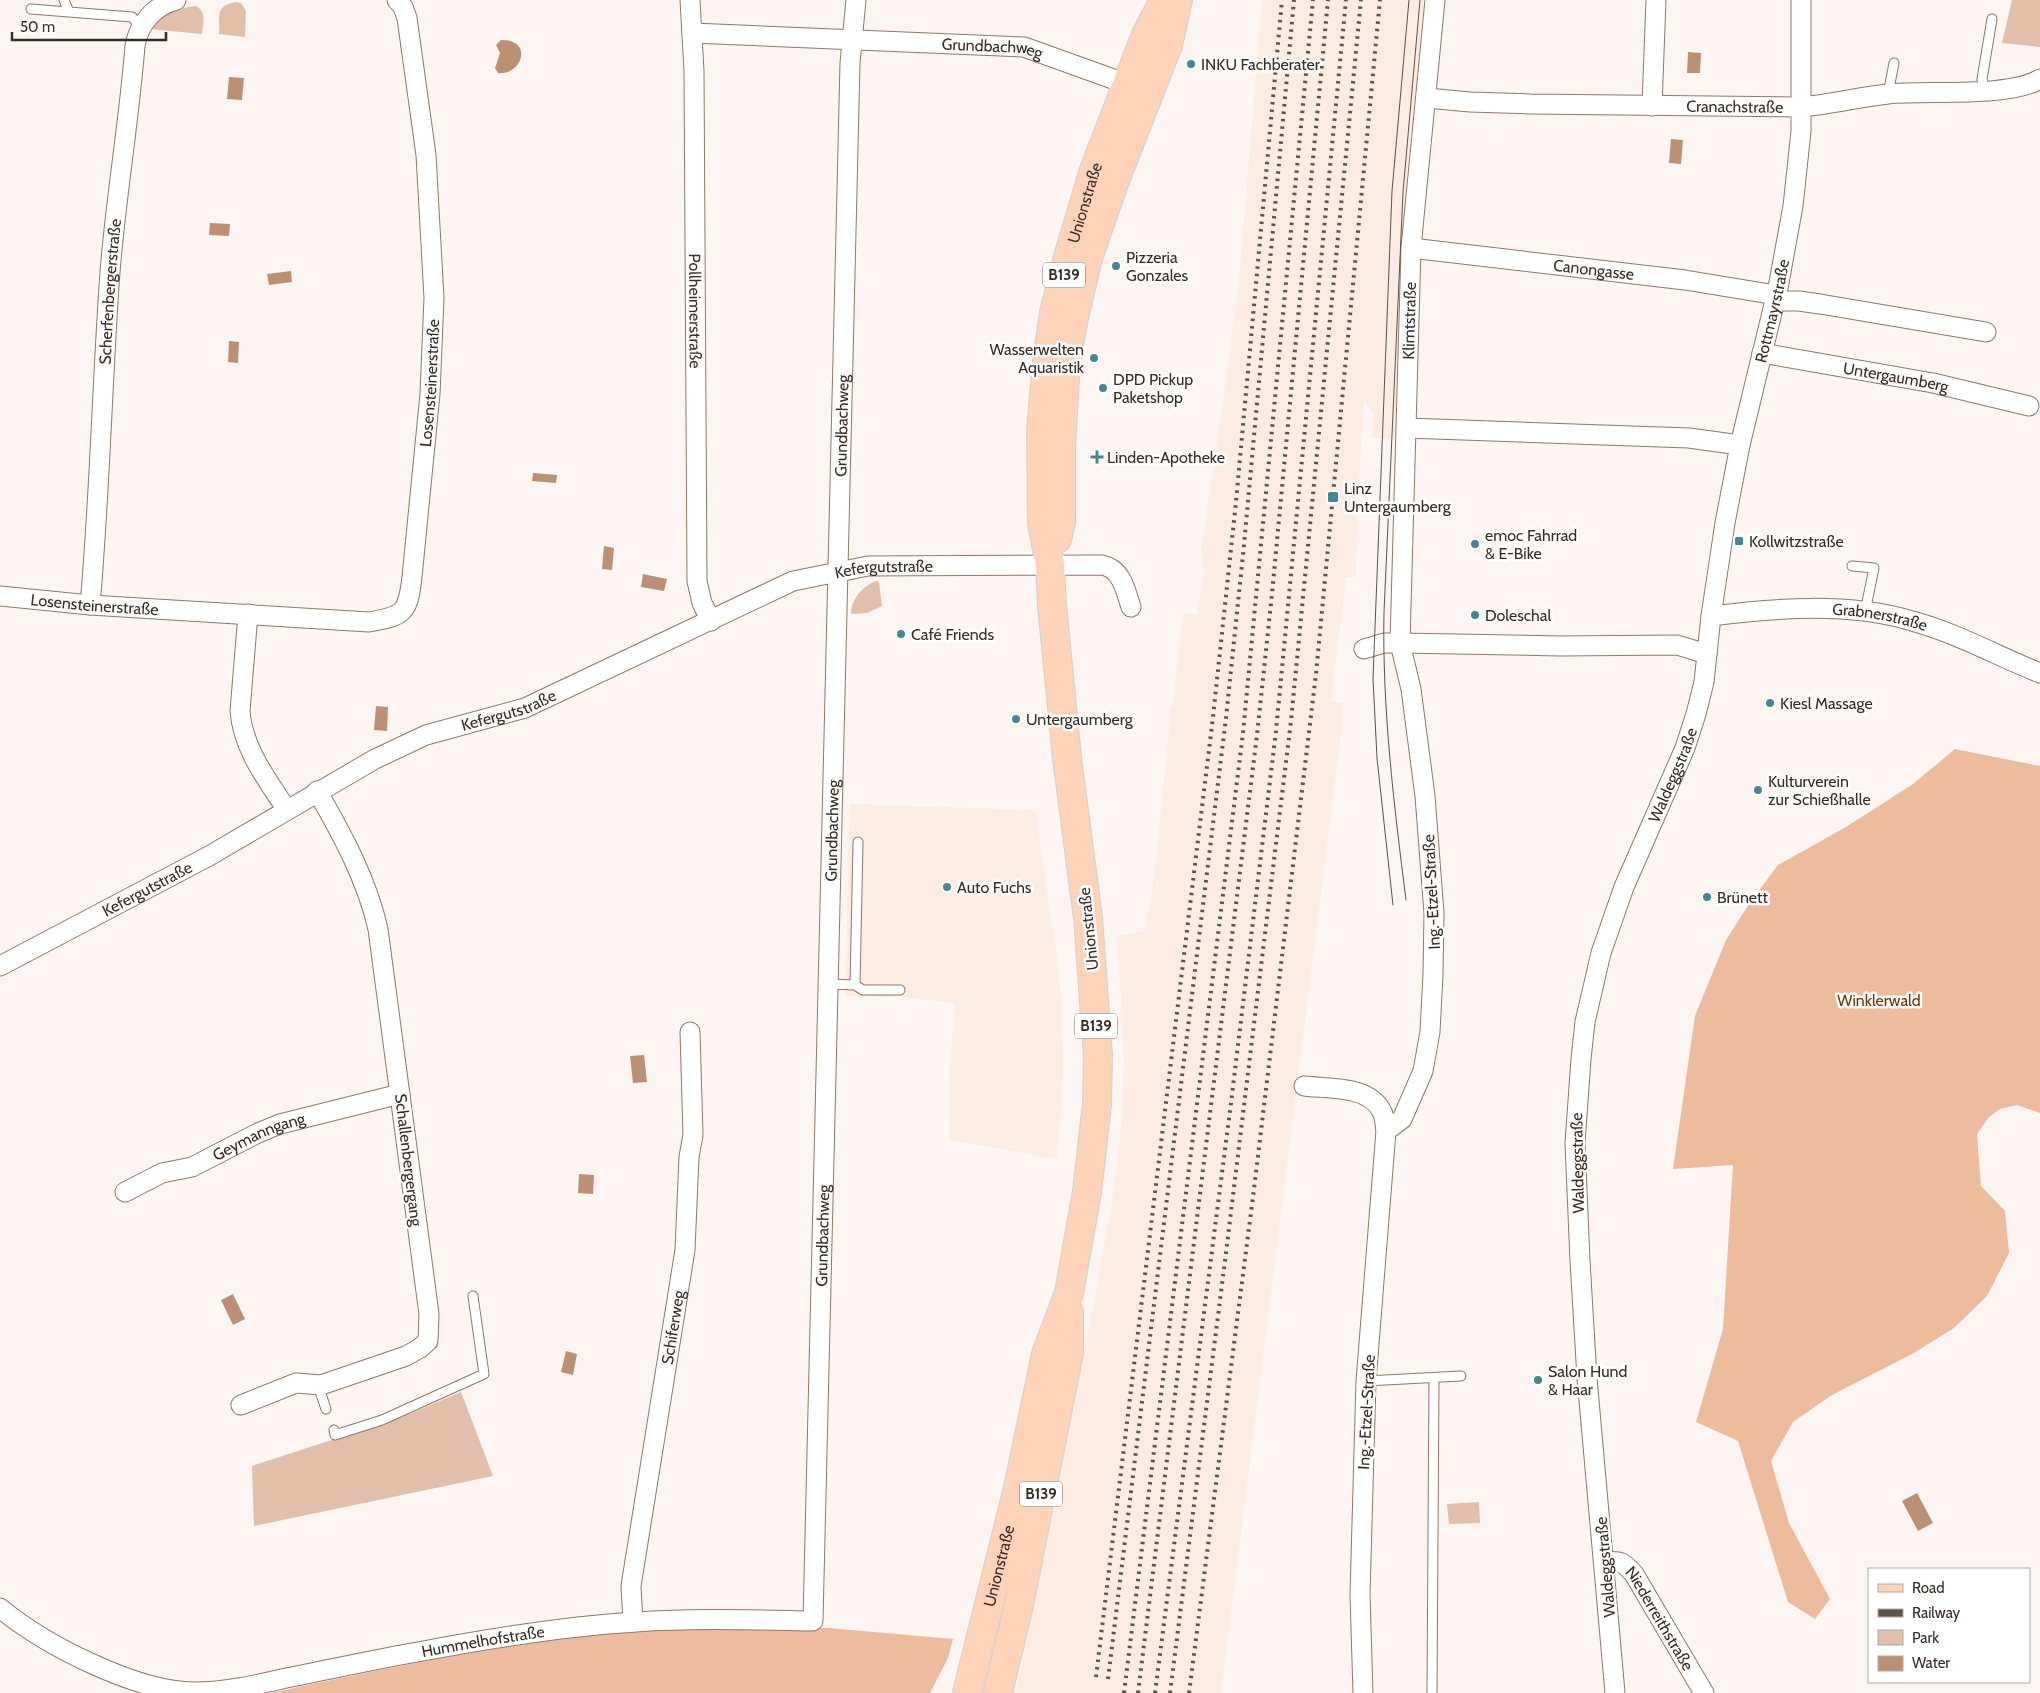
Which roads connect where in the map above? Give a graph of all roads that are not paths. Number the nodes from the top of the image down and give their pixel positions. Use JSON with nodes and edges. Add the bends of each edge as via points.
{"nodes":[{"id":1,"x":64,"y":0,"type":"edge"},
{"id":2,"x":176,"y":0,"type":"edge"},
{"id":3,"x":397,"y":0,"type":"edge"},
{"id":4,"x":690,"y":0,"type":"edge"},
{"id":5,"x":856,"y":0,"type":"edge"},
{"id":6,"x":1164,"y":0,"type":"edge"},
{"id":7,"x":1178,"y":0,"type":"edge"},
{"id":8,"x":1435,"y":0,"type":"edge"},
{"id":9,"x":1656,"y":0,"type":"edge"},
{"id":10,"x":1801,"y":0,"type":"edge"},
{"id":11,"x":31,"y":9,"type":"dead end"},
{"id":12,"x":69,"y":12,"type":"junction"},
{"id":13,"x":1992,"y":19,"type":"dead end"},
{"id":14,"x":141,"y":27,"type":"junction"},
{"id":15,"x":692,"y":33,"type":"junction"},
{"id":16,"x":853,"y":39,"type":"junction"},
{"id":17,"x":1894,"y":63,"type":"dead end"},
{"id":18,"x":2040,"y":79,"type":"edge"},
{"id":19,"x":1127,"y":84,"type":"junction"},
{"id":20,"x":1984,"y":90,"type":"junction"},
{"id":21,"x":1888,"y":94,"type":"junction"},
{"id":22,"x":1427,"y":98,"type":"junction"},
{"id":23,"x":1652,"y":106,"type":"junction"},
{"id":24,"x":1800,"y":107,"type":"junction"},
{"id":25,"x":1411,"y":248,"type":"junction"},
{"id":26,"x":1775,"y":298,"type":"junction"},
{"id":27,"x":1986,"y":332,"type":"dead end"},
{"id":28,"x":1762,"y":353,"type":"junction"},
{"id":29,"x":2030,"y":406,"type":"dead end"},
{"id":30,"x":1407,"y":428,"type":"junction"},
{"id":31,"x":1740,"y":445,"type":"junction"},
{"id":32,"x":1050,"y":565,"type":"junction"},
{"id":33,"x":1852,"y":566,"type":"dead end"},
{"id":34,"x":838,"y":572,"type":"junction"},
{"id":35,"x":0,"y":596,"type":"edge"},
{"id":36,"x":90,"y":605,"type":"junction"},
{"id":37,"x":1131,"y":607,"type":"dead end"},
{"id":38,"x":1865,"y":612,"type":"junction"},
{"id":39,"x":248,"y":614,"type":"junction"},
{"id":40,"x":1711,"y":616,"type":"junction"},
{"id":41,"x":711,"y":621,"type":"junction"},
{"id":42,"x":1400,"y":643,"type":"junction"},
{"id":43,"x":1364,"y":649,"type":"dead end"},
{"id":44,"x":1707,"y":654,"type":"junction"},
{"id":45,"x":2040,"y":673,"type":"edge"},
{"id":46,"x":317,"y":791,"type":"junction"},
{"id":47,"x":287,"y":810,"type":"junction"},
{"id":48,"x":858,"y":842,"type":"dead end"},
{"id":49,"x":0,"y":966,"type":"edge"},
{"id":50,"x":828,"y":984,"type":"junction"},
{"id":51,"x":856,"y":985,"type":"junction"},
{"id":52,"x":900,"y":990,"type":"dead end"},
{"id":53,"x":690,"y":1032,"type":"dead end"},
{"id":54,"x":1304,"y":1086,"type":"dead end"},
{"id":55,"x":400,"y":1094,"type":"junction"},
{"id":56,"x":1386,"y":1131,"type":"junction"},
{"id":57,"x":124,"y":1192,"type":"dead end"},
{"id":58,"x":1069,"y":1293,"type":"junction"},
{"id":59,"x":473,"y":1296,"type":"dead end"},
{"id":60,"x":1461,"y":1376,"type":"dead end"},
{"id":61,"x":1434,"y":1378,"type":"junction"},
{"id":62,"x":1366,"y":1382,"type":"junction"},
{"id":63,"x":318,"y":1386,"type":"junction"},
{"id":64,"x":241,"y":1404,"type":"dead end"},
{"id":65,"x":326,"y":1409,"type":"dead end"},
{"id":66,"x":334,"y":1430,"type":"dead end"},
{"id":67,"x":1604,"y":1562,"type":"junction"},
{"id":68,"x":0,"y":1608,"type":"edge"},
{"id":69,"x":813,"y":1621,"type":"joint"},
{"id":70,"x":632,"y":1622,"type":"junction"},
{"id":71,"x":161,"y":1691,"type":"edge"},
{"id":72,"x":967,"y":1693,"type":"edge"},
{"id":73,"x":998,"y":1693,"type":"edge"},
{"id":74,"x":1363,"y":1693,"type":"edge"},
{"id":75,"x":1432,"y":1693,"type":"edge"},
{"id":76,"x":1615,"y":1693,"type":"edge"},
{"id":77,"x":1704,"y":1693,"type":"edge"}],
"edges":[{"from":1,"to":12,"type":"lane"},
{"from":2,"to":14,"type":"street","name":"Scherfenbergerstraße","via":[[161,6]]},
{"from":3,"to":39,"type":"street","name":"Losensteinerstraße","via":[[407,18],[420,98],[434,298],[430,394],[410,594],[407,604],[394,618],[369,622]]},
{"from":4,"to":15,"type":"street","name":"Pollheimerstraße"},
{"from":5,"to":16,"type":"street","name":"Grundbachweg"},
{"from":6,"to":19,"type":"main road","name":"Unionstraße","number":"B139"},
{"from":7,"to":32,"type":"main road","name":"Unionstraße","number":"B139","via":[[1168,45],[1088,258],[1074,317],[1066,362],[1061,522]]},
{"from":8,"to":22,"type":"street","name":"Klimtstraße"},
{"from":9,"to":23,"type":"street"},
{"from":10,"to":24,"type":"street","name":"Rottmayrstraße"},
{"from":11,"to":12,"type":"lane"},
{"from":12,"to":14,"type":"lane","via":[[132,17]]},
{"from":13,"to":20,"type":"lane","via":[[1982,80]]},
{"from":14,"to":36,"type":"street","name":"Scherfenbergerstraße","via":[[135,46],[111,256],[97,534]]},
{"from":15,"to":16,"type":"street","name":"Grundbachweg"},
{"from":15,"to":41,"type":"street","name":"Pollheimerstraße","via":[[697,581],[702,603]]},
{"from":16,"to":19,"type":"street","name":"Grundbachweg","via":[[1024,47]]},
{"from":16,"to":34,"type":"street","name":"Grundbachweg"},
{"from":17,"to":21,"type":"lane"},
{"from":18,"to":20,"type":"street","name":"Cranachstraße","via":[[2011,88]]},
{"from":19,"to":32,"type":"main road","name":"Unionstraße","number":"B139","via":[[1094,170],[1054,313],[1041,431],[1042,523]]},
{"from":20,"to":21,"type":"street","name":"Cranachstraße"},
{"from":21,"to":24,"type":"street","name":"Cranachstraße"},
{"from":22,"to":23,"type":"street","name":"Cranachstraße","via":[[1478,103]]},
{"from":22,"to":25,"type":"street","name":"Klimtstraße"},
{"from":23,"to":24,"type":"street","name":"Cranachstraße"},
{"from":24,"to":26,"type":"street","name":"Rottmayrstraße","via":[[1799,167]]},
{"from":25,"to":26,"type":"street","name":"Canongasse","via":[[1656,276]]},
{"from":25,"to":30,"type":"street","name":"Klimtstraße"},
{"from":26,"to":27,"type":"street","name":"Canongasse"},
{"from":26,"to":28,"type":"street","name":"Rottmayrstraße"},
{"from":28,"to":29,"type":"street","name":"Untergaumberg","via":[[1933,383]]},
{"from":28,"to":31,"type":"street","name":"Rottmayrstraße"},
{"from":30,"to":31,"type":"street","via":[[1689,438]]},
{"from":30,"to":42,"type":"street","name":"Klimtstraße"},
{"from":31,"to":40,"type":"street","name":"Rottmayrstraße"},
{"from":32,"to":34,"type":"street","name":"Kefergutstraße","via":[[868,566]]},
{"from":32,"to":37,"type":"street","via":[[1102,565],[1113,569],[1123,583]]},
{"from":32,"to":58,"type":"main road","name":"Unionstraße","number":"B139","via":[[1067,758],[1088,918],[1098,1056],[1092,1156]]},
{"from":33,"to":38,"type":"lane","via":[[1874,568]]},
{"from":34,"to":41,"type":"street","name":"Kefergutstraße","via":[[793,581]]},
{"from":34,"to":50,"type":"street","name":"Grundbachweg"},
{"from":35,"to":36,"type":"street","name":"Losensteinerstraße"},
{"from":36,"to":39,"type":"street","name":"Losensteinerstraße"},
{"from":38,"to":40,"type":"street","name":"Grabnerstraße","via":[[1787,609]]},
{"from":38,"to":45,"type":"street","name":"Grabnerstraße","via":[[1912,620]]},
{"from":39,"to":47,"type":"street","via":[[241,725],[250,752]]},
{"from":40,"to":44,"type":"street","name":"Waldeggstraße"},
{"from":41,"to":46,"type":"street","name":"Kefergutstraße","via":[[525,708],[418,739]]},
{"from":42,"to":43,"type":"street","via":[[1384,643]]},
{"from":42,"to":44,"type":"street","via":[[1677,645]]},
{"from":42,"to":56,"type":"street","name":"Ing.-Etzel-Straße","via":[[1411,689],[1426,796],[1434,913],[1433,974],[1430,1032],[1423,1071],[1402,1118]]},
{"from":44,"to":67,"type":"street","name":"Waldeggstraße","via":[[1704,682],[1689,737],[1624,887],[1601,953],[1585,1022],[1574,1143],[1587,1378]]},
{"from":46,"to":47,"type":"street","name":"Kefergutstraße"},
{"from":46,"to":55,"type":"street","name":"Schallenbergergang","via":[[360,875],[375,916]]},
{"from":47,"to":49,"type":"street","name":"Kefergutstraße","via":[[209,856]]},
{"from":48,"to":51,"type":"lane"},
{"from":50,"to":51,"type":"lane"},
{"from":50,"to":69,"type":"street","name":"Grundbachweg"},
{"from":51,"to":52,"type":"lane","via":[[863,990]]},
{"from":53,"to":70,"type":"street","name":"Schiferweg","via":[[693,1135],[685,1250],[631,1586]]},
{"from":54,"to":56,"type":"street","name":"Ing.-Etzel-Straße","via":[[1358,1092],[1382,1111]]},
{"from":55,"to":57,"type":"street","name":"Geymanngang","via":[[280,1124],[192,1167],[162,1172]]},
{"from":55,"to":63,"type":"street","name":"Schallenbergergang","via":[[429,1314],[428,1341],[406,1356]]},
{"from":56,"to":62,"type":"street","name":"Ing.-Etzel-Straße"},
{"from":58,"to":72,"type":"main road","name":"Unionstraße","number":"B139","via":[[1046,1354],[1018,1488]]},
{"from":58,"to":73,"type":"main road","name":"Unionstraße","number":"B139","via":[[1069,1353]]},
{"from":59,"to":66,"type":"lane","via":[[484,1374],[382,1420],[335,1435]]},
{"from":60,"to":61,"type":"lane"},
{"from":61,"to":62,"type":"lane"},
{"from":61,"to":75,"type":"lane"},
{"from":62,"to":74,"type":"street","name":"Ing.-Etzel-Straße","via":[[1360,1595]]},
{"from":63,"to":64,"type":"street","name":"Schallenbergergang","via":[[296,1383]]},
{"from":63,"to":65,"type":"lane"},
{"from":67,"to":76,"type":"street","name":"Waldeggstraße"},
{"from":67,"to":77,"type":"street","name":"Niederreithstraße","via":[[1618,1561],[1634,1574]]},
{"from":68,"to":71,"type":"street","name":"Hummelhofstraße","via":[[63,1650]]},
{"from":69,"to":70,"type":"street","name":"Hummelhofstraße","via":[[696,1619]]},
{"from":70,"to":71,"type":"street","name":"Hummelhofstraße","via":[[423,1651],[233,1689]]}]}
